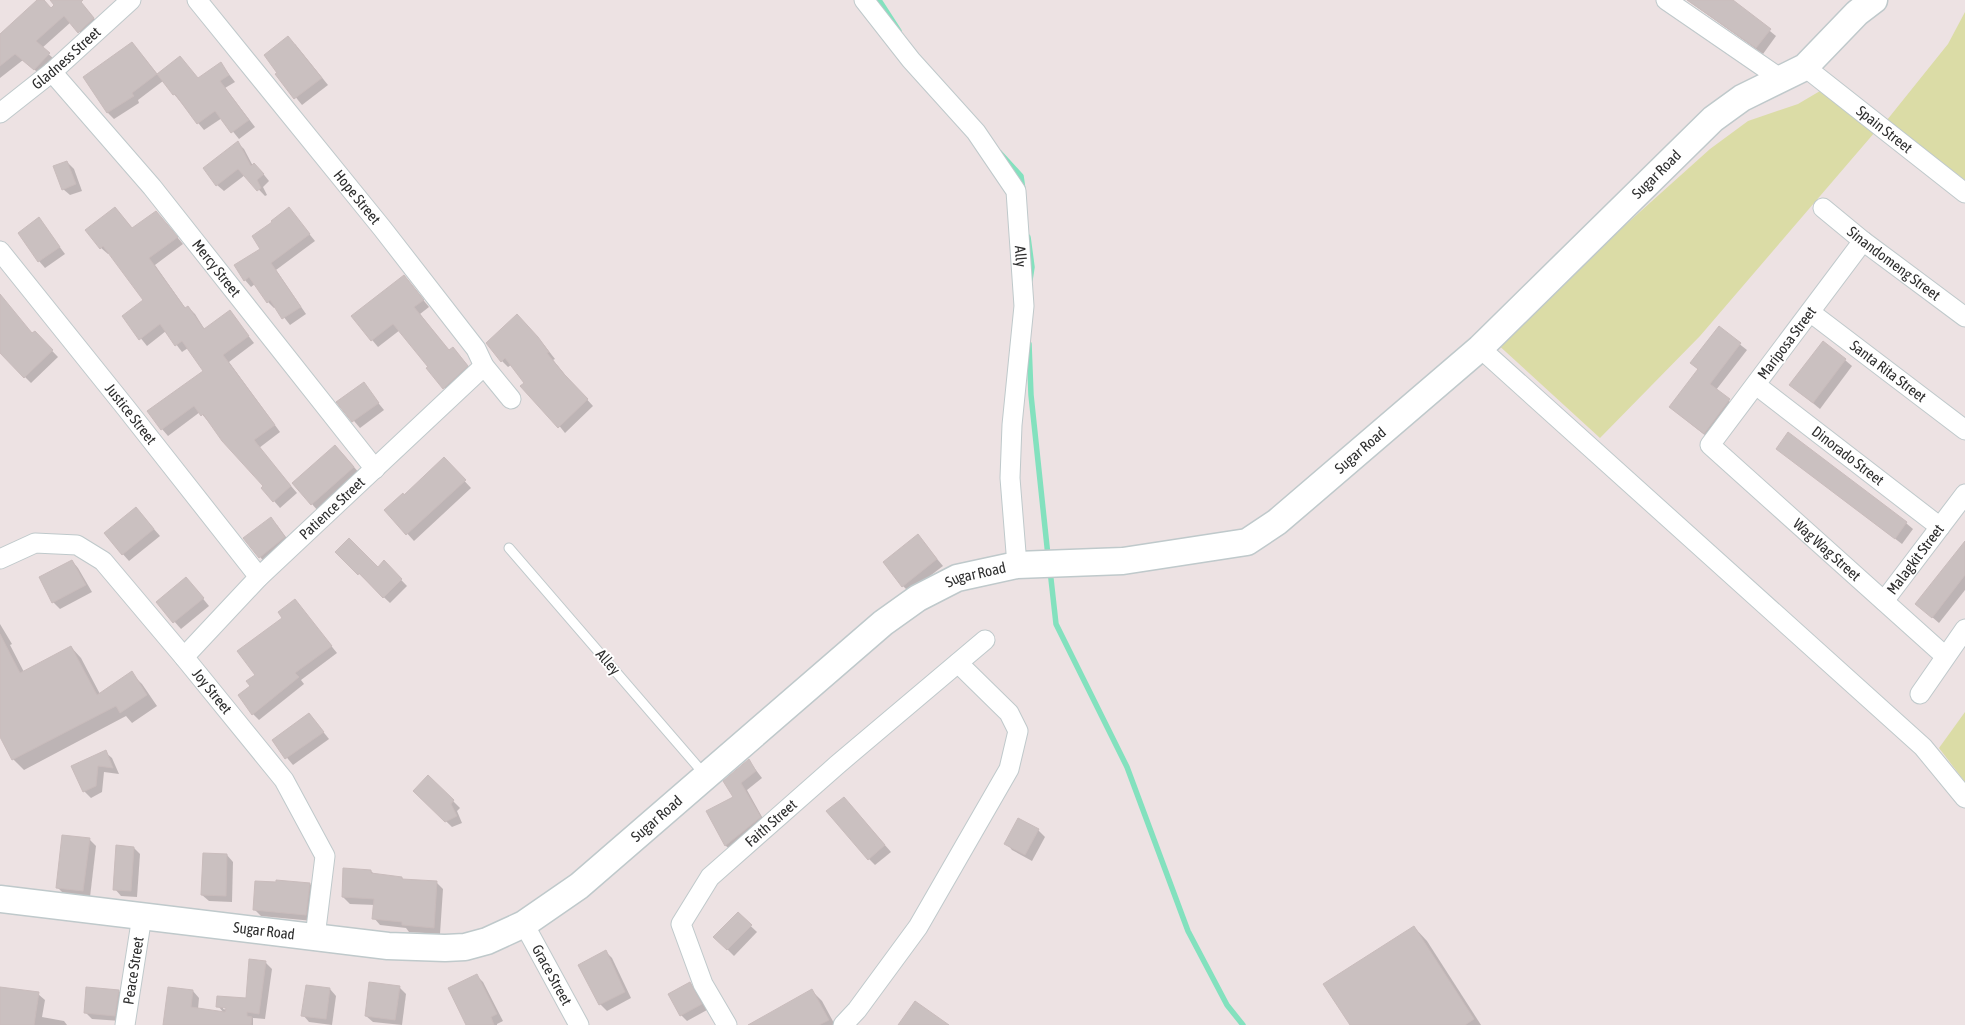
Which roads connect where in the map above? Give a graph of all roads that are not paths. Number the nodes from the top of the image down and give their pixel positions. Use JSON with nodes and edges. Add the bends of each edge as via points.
{"nodes":[{"id":1,"x":131,"y":0,"type":"edge"},
{"id":2,"x":197,"y":0,"type":"edge"},
{"id":3,"x":864,"y":0,"type":"edge"},
{"id":4,"x":1666,"y":0,"type":"edge"},
{"id":5,"x":1874,"y":0,"type":"edge"},
{"id":6,"x":1805,"y":66,"type":"junction"},
{"id":7,"x":52,"y":72,"type":"junction"},
{"id":8,"x":1781,"y":79,"type":"junction"},
{"id":9,"x":0,"y":112,"type":"edge"},
{"id":10,"x":1965,"y":193,"type":"edge"},
{"id":11,"x":1823,"y":208,"type":"dead end"},
{"id":12,"x":1864,"y":241,"type":"junction"},
{"id":13,"x":0,"y":251,"type":"edge"},
{"id":14,"x":1810,"y":312,"type":"junction"},
{"id":15,"x":1965,"y":317,"type":"edge"},
{"id":16,"x":1480,"y":348,"type":"junction"},
{"id":17,"x":484,"y":366,"type":"junction"},
{"id":18,"x":1756,"y":385,"type":"junction"},
{"id":19,"x":512,"y":399,"type":"dead end"},
{"id":20,"x":1965,"y":430,"type":"edge"},
{"id":21,"x":1710,"y":445,"type":"joint"},
{"id":22,"x":375,"y":470,"type":"junction"},
{"id":23,"x":1965,"y":494,"type":"edge"},
{"id":24,"x":1940,"y":526,"type":"junction"},
{"id":25,"x":509,"y":548,"type":"dead end"},
{"id":26,"x":0,"y":559,"type":"edge"},
{"id":27,"x":1017,"y":565,"type":"junction"},
{"id":28,"x":259,"y":577,"type":"junction"},
{"id":29,"x":1884,"y":601,"type":"junction"},
{"id":30,"x":1965,"y":629,"type":"edge"},
{"id":31,"x":985,"y":640,"type":"dead end"},
{"id":32,"x":1945,"y":656,"type":"junction"},
{"id":33,"x":184,"y":657,"type":"junction"},
{"id":34,"x":958,"y":663,"type":"junction"},
{"id":35,"x":1920,"y":694,"type":"dead end"},
{"id":36,"x":706,"y":776,"type":"junction"},
{"id":37,"x":1965,"y":798,"type":"edge"},
{"id":38,"x":0,"y":899,"type":"edge"},
{"id":39,"x":142,"y":916,"type":"junction"},
{"id":40,"x":524,"y":924,"type":"junction"},
{"id":41,"x":315,"y":937,"type":"junction"},
{"id":42,"x":125,"y":1025,"type":"edge"},
{"id":43,"x":579,"y":1025,"type":"edge"},
{"id":44,"x":726,"y":1025,"type":"edge"},
{"id":45,"x":843,"y":1025,"type":"edge"}],
"edges":[{"from":1,"to":7,"type":"street","name":"Gladness Street"},
{"from":2,"to":17,"type":"street","name":"Hope Street","via":[[382,228],[476,349]]},
{"from":3,"to":27,"type":"street","name":"Ally","via":[[911,60],[976,132],[1016,191],[1024,306],[1010,478]]},
{"from":4,"to":8,"type":"street"},
{"from":5,"to":6,"type":"main road","name":"Sugar Road","via":[[1857,12]]},
{"from":6,"to":8,"type":"main road","name":"Sugar Road"},
{"from":6,"to":10,"type":"street","name":"Spain Street"},
{"from":7,"to":9,"type":"street","name":"Gladness Street"},
{"from":7,"to":22,"type":"street","name":"Mercy Street","via":[[152,188]]},
{"from":8,"to":16,"type":"main road","name":"Sugar Road","via":[[1742,98],[1713,119]]},
{"from":11,"to":12,"type":"street","name":"Sinandomeng Street"},
{"from":12,"to":14,"type":"street","name":"Mariposa Street"},
{"from":12,"to":15,"type":"street","name":"Sinandomeng Street"},
{"from":13,"to":28,"type":"street","name":"Justice Street"},
{"from":14,"to":18,"type":"street","name":"Mariposa Street"},
{"from":14,"to":20,"type":"street","name":"Santa Rita Street"},
{"from":16,"to":27,"type":"main road","name":"Sugar Road","via":[[1277,522],[1247,542],[1123,560]]},
{"from":16,"to":37,"type":"street","via":[[1923,747]]},
{"from":17,"to":19,"type":"street","name":"Hope Street"},
{"from":17,"to":22,"type":"street","name":"Patience Street"},
{"from":18,"to":21,"type":"street","name":"Mariposa Street"},
{"from":18,"to":24,"type":"street","name":"Dinorado Street"},
{"from":21,"to":29,"type":"street","name":"Wag Wag Street"},
{"from":22,"to":28,"type":"street","name":"Patience Street"},
{"from":23,"to":24,"type":"street","name":"Malagkit Street"},
{"from":24,"to":29,"type":"street","name":"Malagkit Street"},
{"from":25,"to":36,"type":"lane","name":"Alley"},
{"from":26,"to":33,"type":"street","name":"Joy Street","via":[[35,543],[77,545],[103,561]]},
{"from":27,"to":36,"type":"main road","name":"Sugar Road","via":[[957,578],[918,598],[883,623]]},
{"from":28,"to":33,"type":"street","name":"Patience Street"},
{"from":29,"to":32,"type":"street","name":"Wag Wag Street"},
{"from":30,"to":32,"type":"street"},
{"from":31,"to":34,"type":"street","name":"Faith Street"},
{"from":32,"to":35,"type":"street"},
{"from":33,"to":41,"type":"street","name":"Joy Street","via":[[284,780],[325,856]]},
{"from":34,"to":44,"type":"street","name":"Faith Street","via":[[710,877],[681,924],[703,984]]},
{"from":34,"to":45,"type":"street","via":[[1009,713],[1018,731],[1010,769],[918,928]]},
{"from":36,"to":40,"type":"main road","name":"Sugar Road","via":[[579,886]]},
{"from":38,"to":39,"type":"main road","name":"Sugar Road"},
{"from":39,"to":41,"type":"main road","name":"Sugar Road"},
{"from":39,"to":42,"type":"street","name":"Peace Street"},
{"from":40,"to":41,"type":"main road","name":"Sugar Road","via":[[465,947],[388,946]]},
{"from":40,"to":43,"type":"street","name":"Grace Street"}]}
